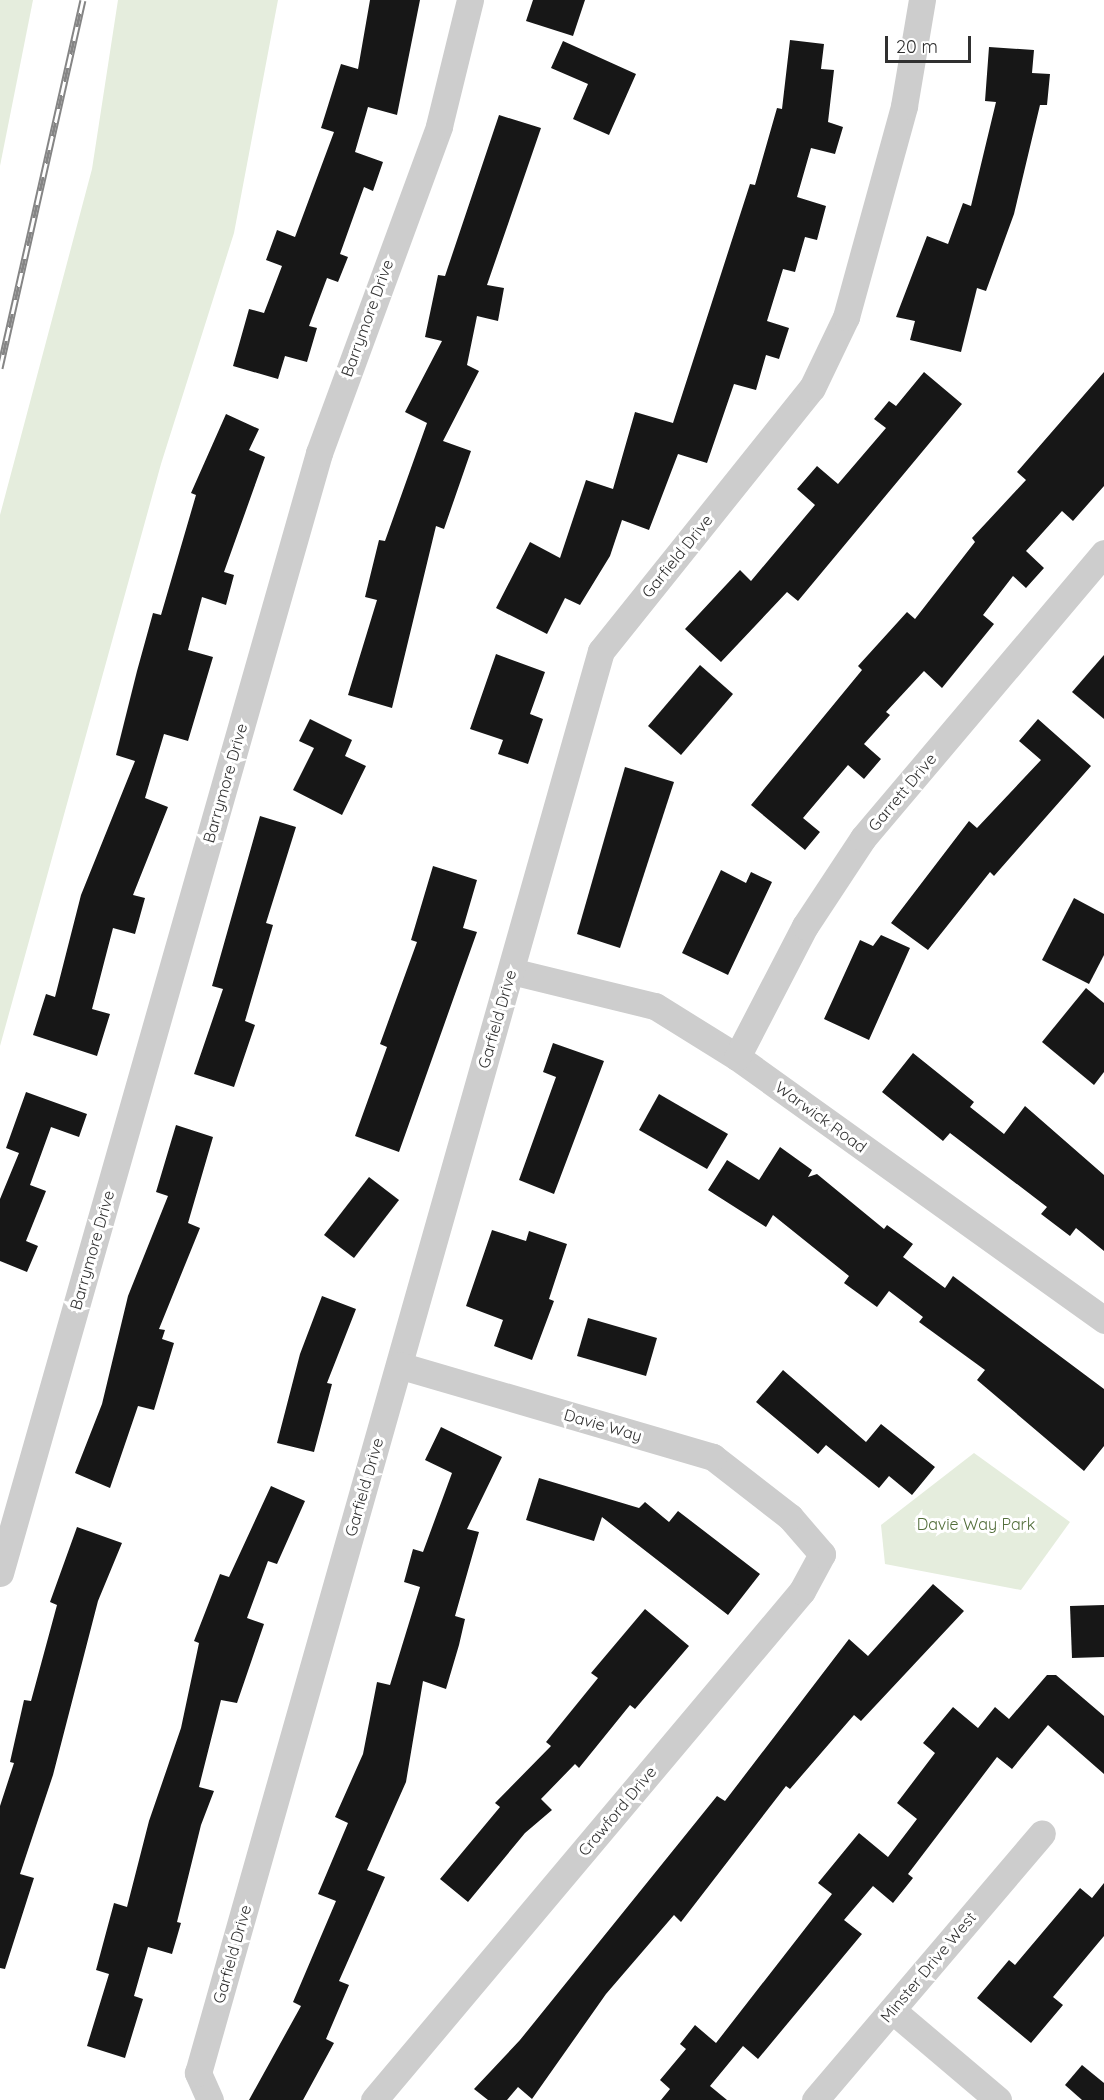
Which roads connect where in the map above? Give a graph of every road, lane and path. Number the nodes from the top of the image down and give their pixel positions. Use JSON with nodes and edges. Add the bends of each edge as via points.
{"nodes":[{"id":1,"x":470,"y":0,"type":"edge"},
{"id":2,"x":922,"y":0,"type":"edge"},
{"id":3,"x":1104,"y":553,"type":"edge"},
{"id":4,"x":511,"y":971,"type":"junction"},
{"id":5,"x":737,"y":1057,"type":"junction"},
{"id":6,"x":1104,"y":1320,"type":"edge"},
{"id":7,"x":399,"y":1365,"type":"junction"},
{"id":8,"x":790,"y":1517,"type":"joint"},
{"id":9,"x":0,"y":1573,"type":"edge"},
{"id":10,"x":1042,"y":1833,"type":"dead end"},
{"id":11,"x":892,"y":2010,"type":"junction"},
{"id":12,"x":210,"y":2100,"type":"edge"},
{"id":13,"x":374,"y":2100,"type":"edge"},
{"id":14,"x":815,"y":2100,"type":"edge"},
{"id":15,"x":998,"y":2100,"type":"edge"}],
"edges":[{"from":1,"to":9,"type":"street","name":"Barrymore Drive","via":[[439,126],[319,453]]},
{"from":2,"to":4,"type":"street","name":"Garfield Drive","via":[[904,106],[846,317],[812,388],[601,651]]},
{"from":3,"to":5,"type":"street","name":"Garrett Drive","via":[[863,838],[805,926]]},
{"from":4,"to":5,"type":"street","name":"Warwick Road","via":[[656,1006]]},
{"from":4,"to":7,"type":"street","name":"Garfield Drive"},
{"from":5,"to":6,"type":"street","name":"Warwick Road"},
{"from":7,"to":8,"type":"street","name":"Davie Way","via":[[713,1457]]},
{"from":7,"to":12,"type":"street","name":"Garfield Drive","via":[[198,2073]]},
{"from":8,"to":13,"type":"street","name":"Crawford Drive","via":[[822,1554],[802,1591]]},
{"from":10,"to":11,"type":"street","name":"Minster Drive West"},
{"from":11,"to":14,"type":"street","name":"Minster Drive West"},
{"from":11,"to":15,"type":"street"}]}
